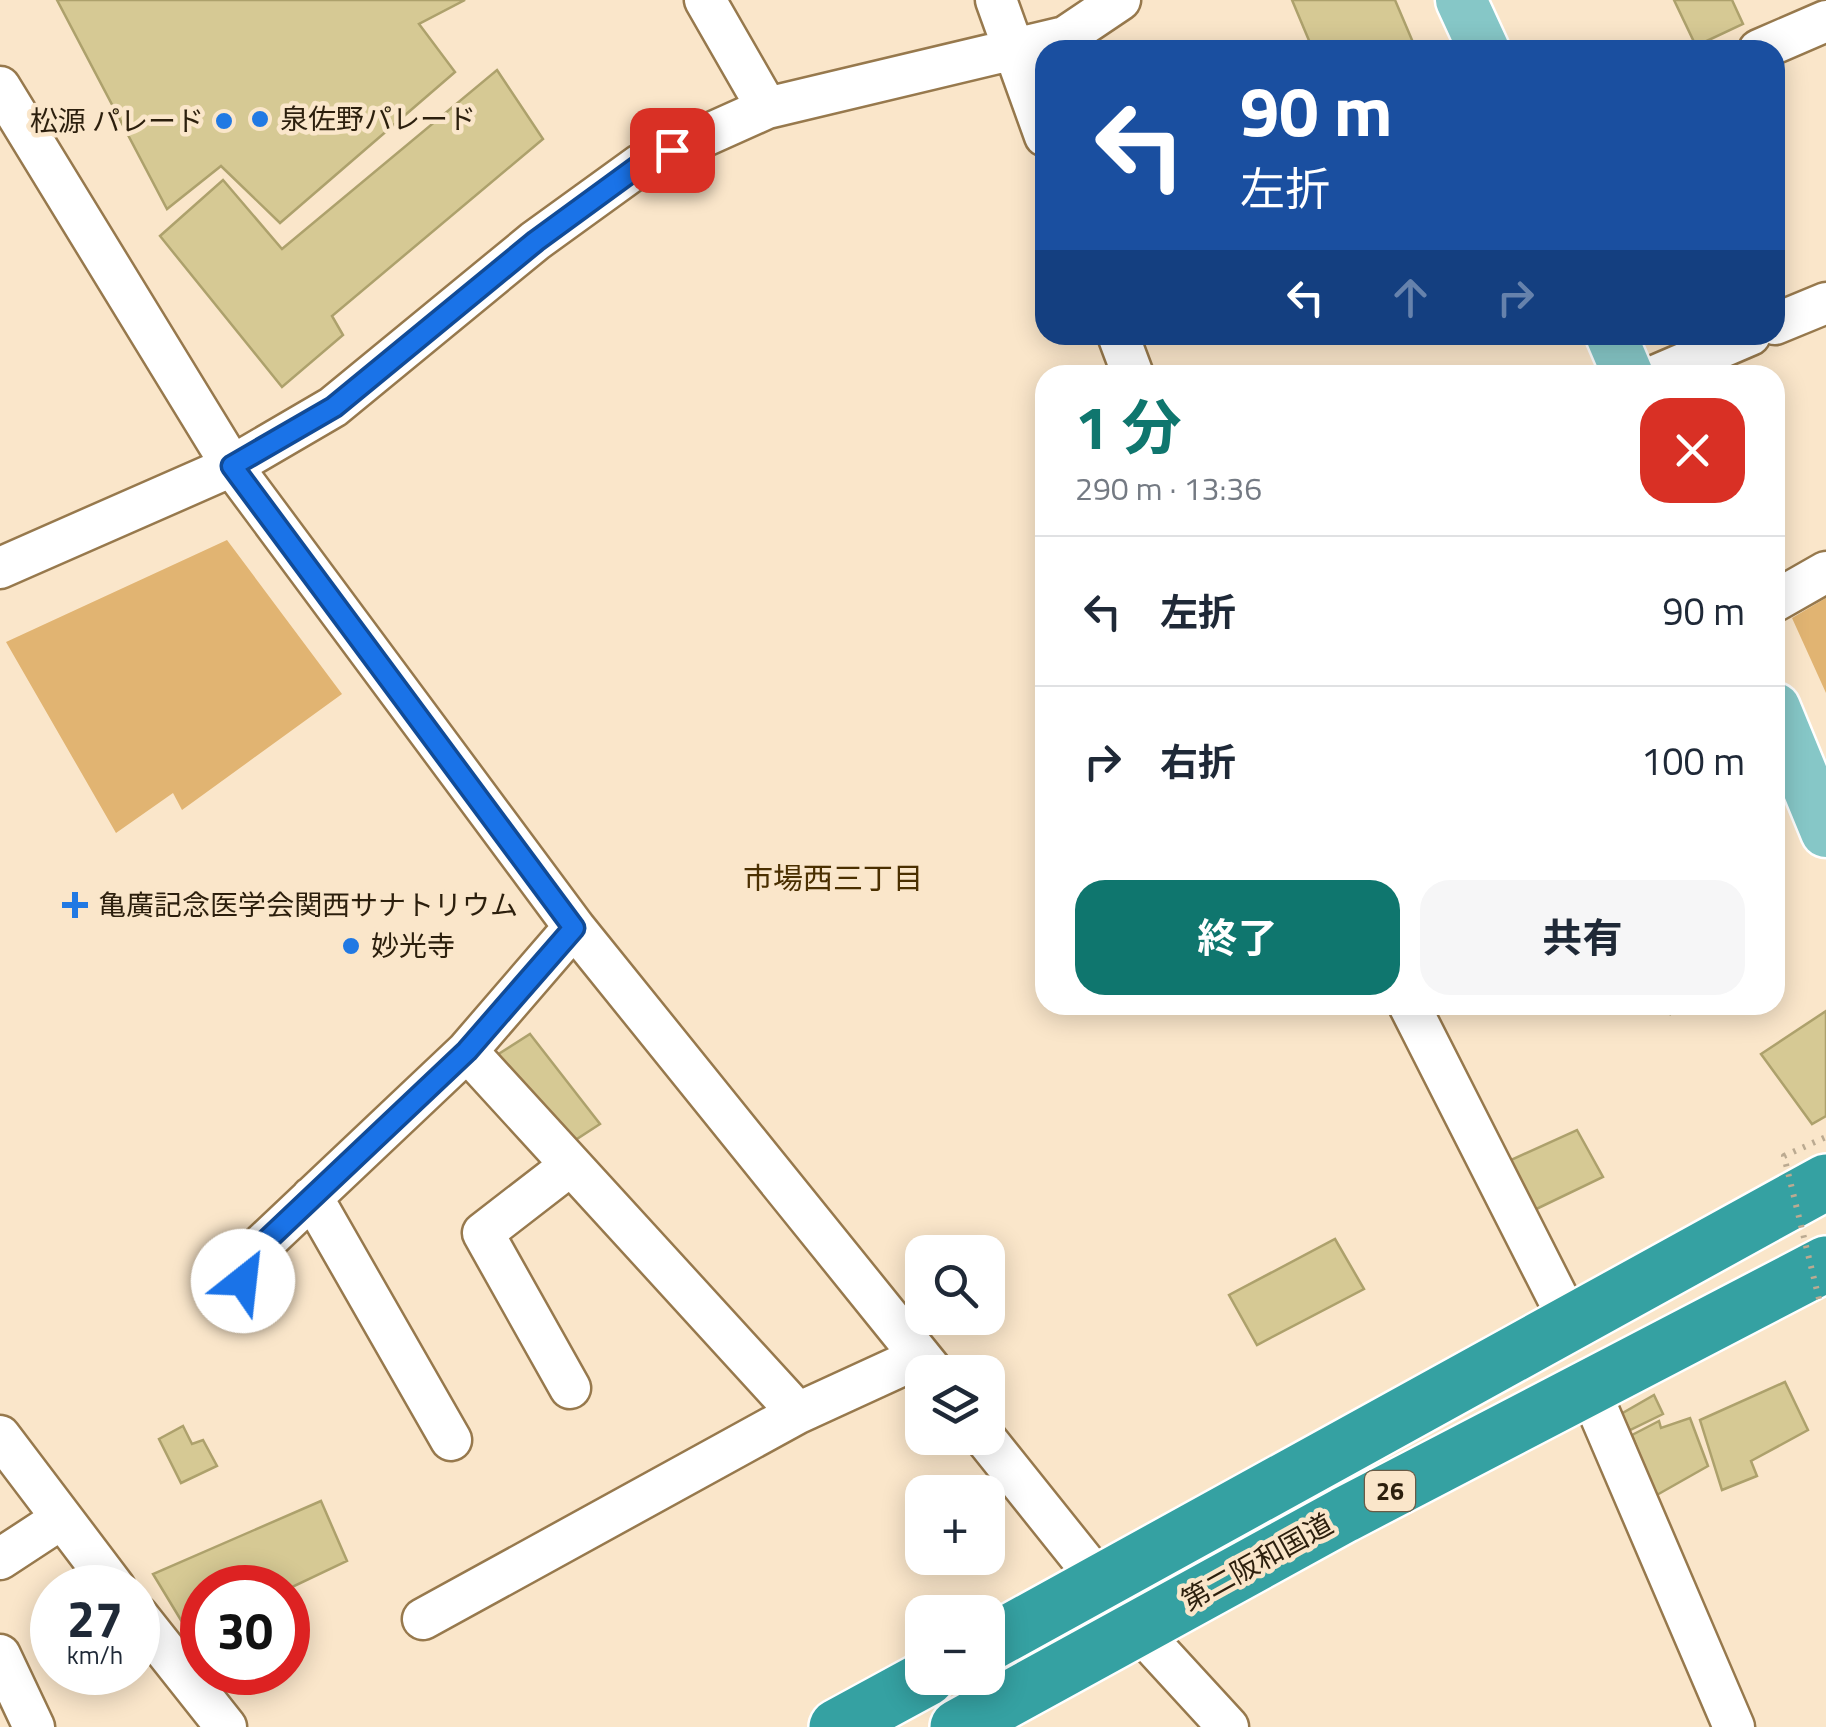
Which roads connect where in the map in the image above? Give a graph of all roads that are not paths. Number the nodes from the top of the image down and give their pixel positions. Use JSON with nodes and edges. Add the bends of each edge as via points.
{"nodes":[{"id":1,"x":705,"y":0,"type":"edge"},
{"id":2,"x":996,"y":0,"type":"edge"},
{"id":3,"x":1120,"y":0,"type":"edge"},
{"id":4,"x":1461,"y":0,"type":"edge"},
{"id":5,"x":1826,"y":20,"type":"edge"},
{"id":6,"x":1055,"y":40,"type":"edge"},
{"id":7,"x":1479,"y":40,"type":"edge"},
{"id":8,"x":1781,"y":40,"type":"edge"},
{"id":9,"x":1035,"y":44,"type":"edge"},
{"id":10,"x":1013,"y":48,"type":"junction"},
{"id":11,"x":0,"y":86,"type":"edge"},
{"id":12,"x":767,"y":108,"type":"junction"},
{"id":13,"x":1035,"y":108,"type":"edge"},
{"id":14,"x":1826,"y":302,"type":"edge"},
{"id":15,"x":1785,"y":320,"type":"edge"},
{"id":16,"x":1727,"y":345,"type":"edge"},
{"id":17,"x":1680,"y":365,"type":"edge"},
{"id":18,"x":232,"y":466,"type":"junction"},
{"id":19,"x":0,"y":568,"type":"edge"},
{"id":20,"x":1826,"y":572,"type":"edge"},
{"id":21,"x":1785,"y":596,"type":"edge"},
{"id":22,"x":1785,"y":732,"type":"edge"},
{"id":23,"x":1826,"y":832,"type":"edge"},
{"id":24,"x":574,"y":928,"type":"junction"},
{"id":25,"x":1414,"y":1015,"type":"edge"},
{"id":26,"x":467,"y":1051,"type":"junction"},
{"id":27,"x":571,"y":1165,"type":"junction"},
{"id":28,"x":1826,"y":1182,"type":"edge"},
{"id":29,"x":312,"y":1197,"type":"junction"},
{"id":30,"x":243,"y":1281,"type":"dead end"},
{"id":31,"x":1822,"y":1281,"type":"edge"},
{"id":32,"x":1570,"y":1322,"type":"junction"},
{"id":33,"x":918,"y":1355,"type":"edge"},
{"id":34,"x":905,"y":1373,"type":"edge"},
{"id":35,"x":570,"y":1388,"type":"dead end"},
{"id":36,"x":1590,"y":1389,"type":"junction"},
{"id":37,"x":798,"y":1413,"type":"junction"},
{"id":38,"x":0,"y":1436,"type":"edge"},
{"id":39,"x":451,"y":1440,"type":"dead end"},
{"id":40,"x":999,"y":1455,"type":"edge"},
{"id":41,"x":61,"y":1518,"type":"junction"},
{"id":42,"x":0,"y":1559,"type":"edge"},
{"id":43,"x":97,"y":1565,"type":"edge"},
{"id":44,"x":1100,"y":1582,"type":"junction"},
{"id":45,"x":423,"y":1619,"type":"dead end"},
{"id":46,"x":1138,"y":1628,"type":"junction"},
{"id":47,"x":1005,"y":1635,"type":"edge"},
{"id":48,"x":160,"y":1644,"type":"edge"},
{"id":49,"x":0,"y":1655,"type":"edge"},
{"id":50,"x":905,"y":1690,"type":"edge"},
{"id":51,"x":34,"y":1727,"type":"edge"},
{"id":52,"x":226,"y":1727,"type":"edge"},
{"id":53,"x":837,"y":1727,"type":"edge"},
{"id":54,"x":958,"y":1727,"type":"edge"},
{"id":55,"x":1228,"y":1727,"type":"edge"},
{"id":56,"x":1734,"y":1727,"type":"edge"}],
"edges":[{"from":1,"to":12,"type":"street"},
{"from":2,"to":10,"type":"street"},
{"from":3,"to":6,"type":"street"},
{"from":4,"to":7,"type":"main road"},
{"from":5,"to":8,"type":"street"},
{"from":9,"to":10,"type":"street"},
{"from":10,"to":12,"type":"street"},
{"from":10,"to":13,"type":"street"},
{"from":11,"to":18,"type":"street"},
{"from":12,"to":18,"type":"street","via":[[640,165],[334,407]]},
{"from":14,"to":15,"type":"street"},
{"from":16,"to":17,"type":"street"},
{"from":18,"to":19,"type":"street"},
{"from":18,"to":24,"type":"street"},
{"from":20,"to":21,"type":"street"},
{"from":22,"to":23,"type":"main road"},
{"from":24,"to":26,"type":"street"},
{"from":24,"to":33,"type":"street"},
{"from":25,"to":32,"type":"street"},
{"from":26,"to":27,"type":"street"},
{"from":26,"to":29,"type":"street"},
{"from":27,"to":35,"type":"street","via":[[483,1233]]},
{"from":27,"to":37,"type":"street"},
{"from":28,"to":32,"type":"highway","name":"第二阪和国道","number":"26"},
{"from":29,"to":30,"type":"street","via":[[246,1260]]},
{"from":29,"to":39,"type":"street"},
{"from":31,"to":36,"type":"highway","name":"第二阪和国道","number":"26"},
{"from":32,"to":44,"type":"highway","name":"第二阪和国道","number":"26"},
{"from":34,"to":37,"type":"street"},
{"from":36,"to":46,"type":"highway","name":"第二阪和国道","number":"26"},
{"from":36,"to":56,"type":"street"},
{"from":37,"to":45,"type":"street"},
{"from":38,"to":41,"type":"street"},
{"from":40,"to":44,"type":"street"},
{"from":41,"to":42,"type":"street"},
{"from":41,"to":43,"type":"street"},
{"from":44,"to":46,"type":"street"},
{"from":44,"to":47,"type":"highway","name":"第二阪和国道","number":"26"},
{"from":46,"to":54,"type":"highway","name":"第二阪和国道","number":"26"},
{"from":46,"to":55,"type":"street"},
{"from":48,"to":52,"type":"street"},
{"from":49,"to":51,"type":"street"},
{"from":50,"to":53,"type":"highway"}]}
